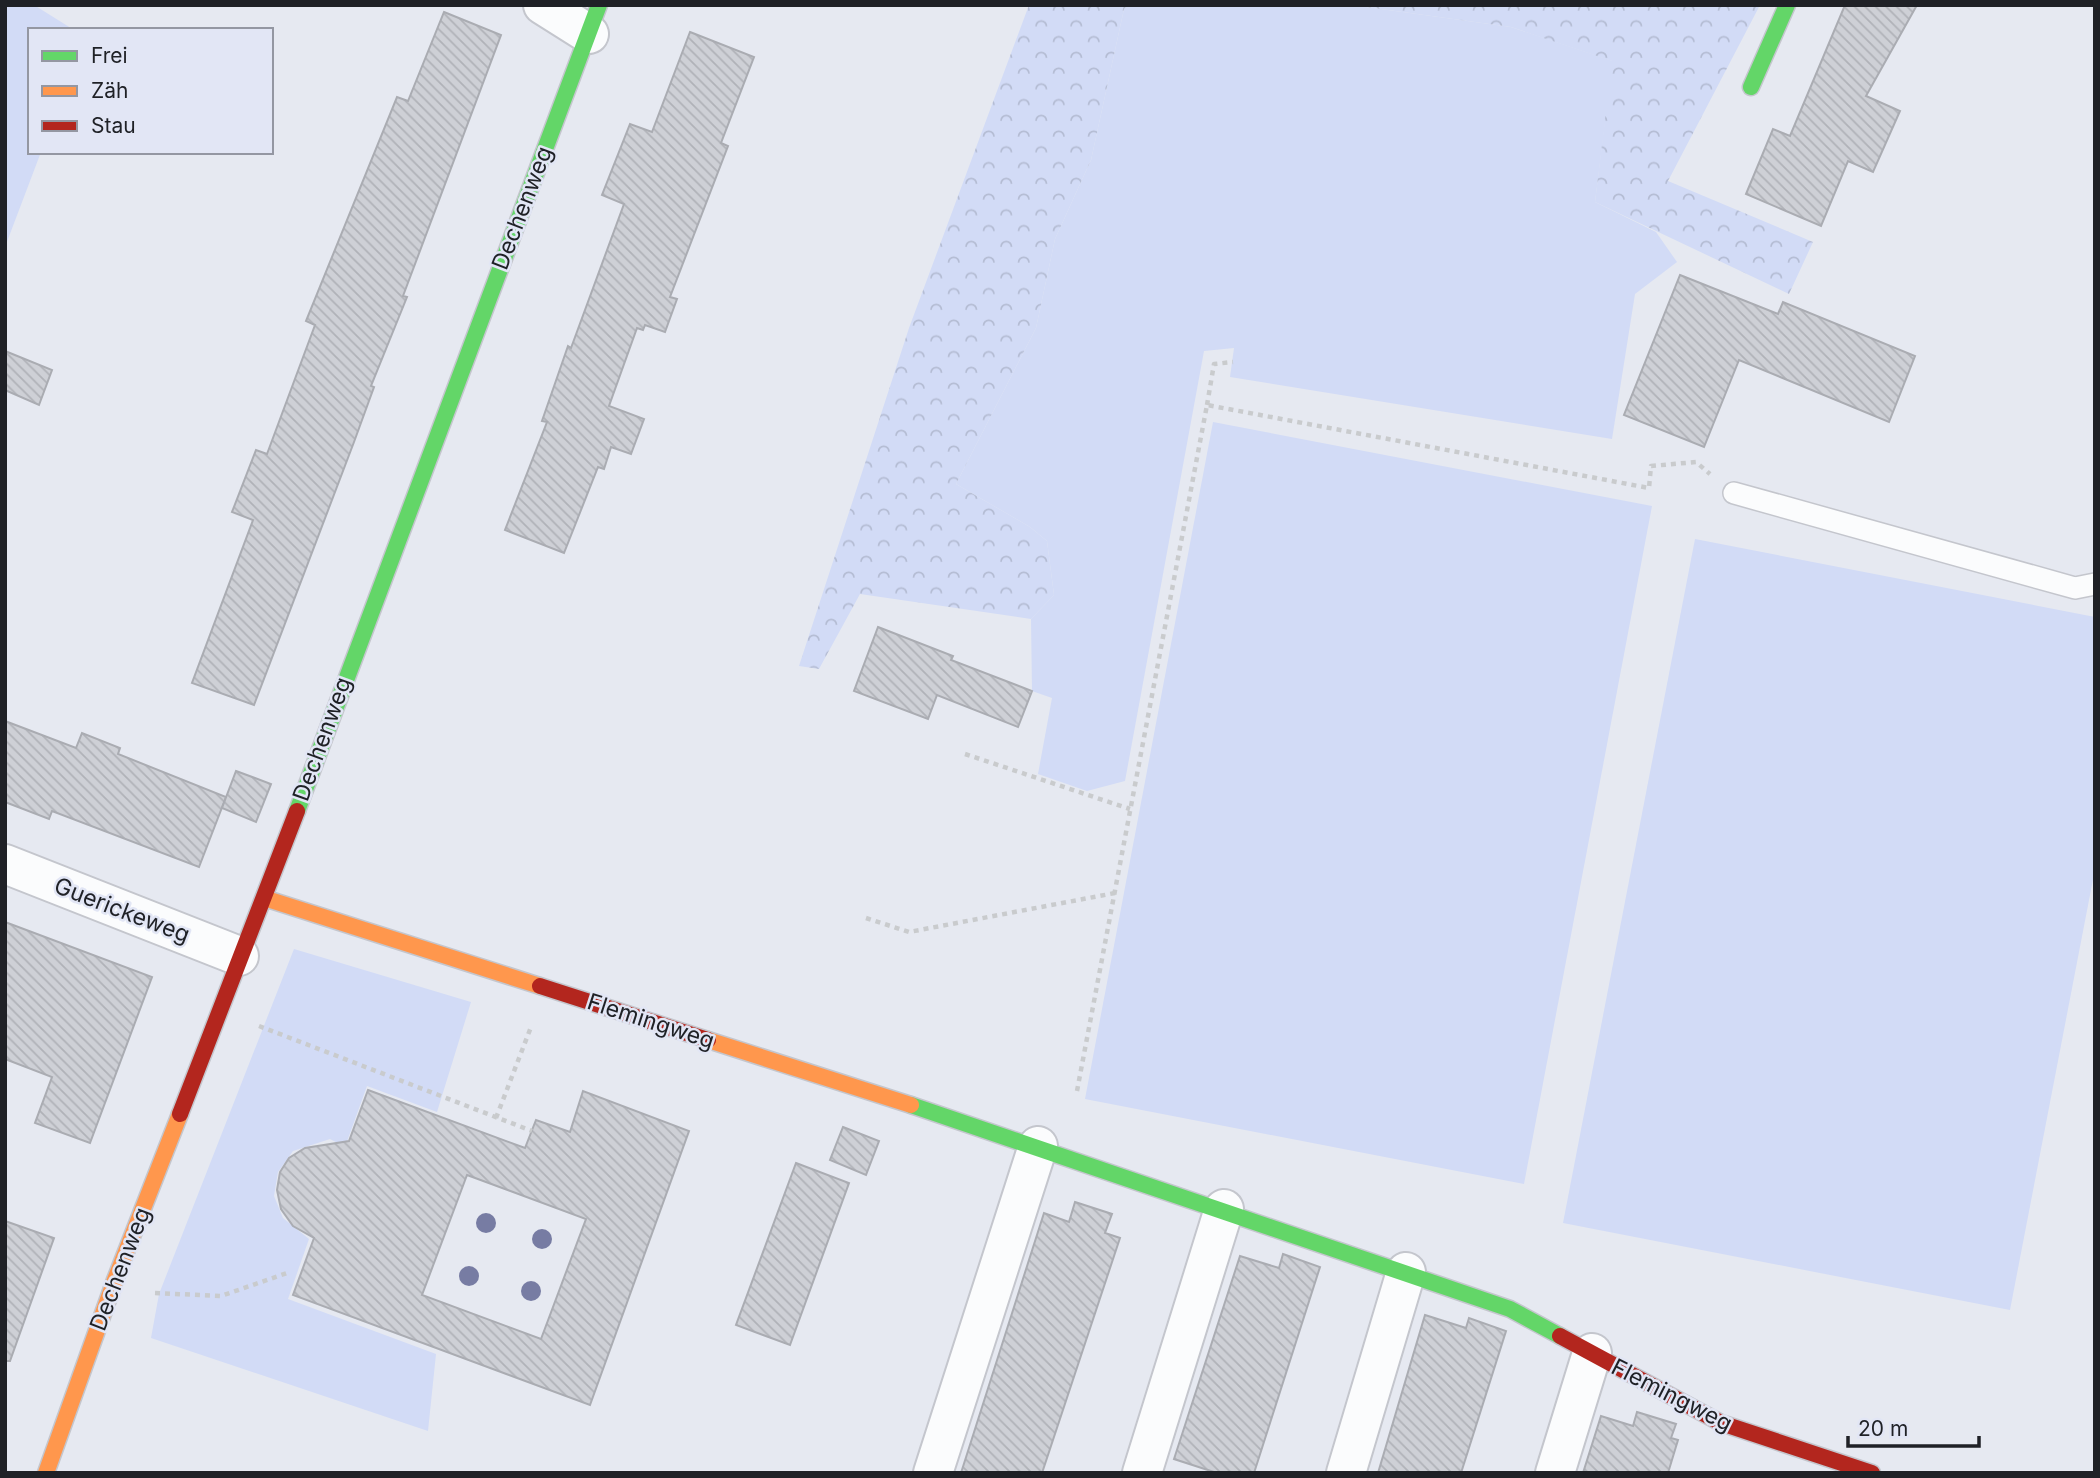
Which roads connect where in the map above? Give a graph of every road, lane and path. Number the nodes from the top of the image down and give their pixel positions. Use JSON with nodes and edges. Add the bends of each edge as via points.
{"nodes":[{"id":1,"x":542,"y":5,"type":"edge"},
{"id":2,"x":1787,"y":5,"type":"edge"},
{"id":3,"x":594,"y":20,"type":"edge"},
{"id":4,"x":1751,"y":87,"type":"dead end"},
{"id":5,"x":1233,"y":362,"type":"dead end"},
{"id":6,"x":1207,"y":405,"type":"junction"},
{"id":7,"x":1734,"y":493,"type":"joint"},
{"id":8,"x":2095,"y":584,"type":"edge"},
{"id":9,"x":965,"y":754,"type":"dead end"},
{"id":10,"x":1130,"y":809,"type":"junction"},
{"id":11,"x":5,"y":864,"type":"edge"},
{"id":12,"x":1115,"y":892,"type":"junction"},
{"id":13,"x":264,"y":898,"type":"junction"},
{"id":14,"x":866,"y":918,"type":"dead end"},
{"id":15,"x":239,"y":956,"type":"junction"},
{"id":16,"x":546,"y":987,"type":"junction"},
{"id":17,"x":219,"y":1011,"type":"junction"},
{"id":18,"x":1077,"y":1091,"type":"dead end"},
{"id":19,"x":496,"y":1118,"type":"junction"},
{"id":20,"x":532,"y":1131,"type":"dead end"},
{"id":21,"x":1038,"y":1146,"type":"junction"},
{"id":22,"x":1224,"y":1209,"type":"junction"},
{"id":23,"x":290,"y":1272,"type":"dead end"},
{"id":24,"x":1406,"y":1272,"type":"junction"},
{"id":25,"x":115,"y":1280,"type":"junction"},
{"id":26,"x":1592,"y":1353,"type":"junction"},
{"id":27,"x":46,"y":1473,"type":"edge"},
{"id":28,"x":933,"y":1473,"type":"edge"},
{"id":29,"x":1142,"y":1473,"type":"edge"},
{"id":30,"x":1346,"y":1473,"type":"edge"},
{"id":31,"x":1555,"y":1473,"type":"edge"},
{"id":32,"x":1872,"y":1473,"type":"edge"}],
"edges":[{"from":1,"to":3,"type":"street"},
{"from":2,"to":4,"type":"street"},
{"from":3,"to":13,"type":"street","name":"Dechenweg"},
{"from":5,"to":6,"type":"path","via":[[1214,364]]},
{"from":6,"to":7,"type":"path","via":[[1649,488],[1651,466],[1696,462]]},
{"from":6,"to":10,"type":"path"},
{"from":7,"to":8,"type":"lane","via":[[2075,588]]},
{"from":9,"to":10,"type":"path"},
{"from":10,"to":12,"type":"path"},
{"from":11,"to":15,"type":"street","name":"Guerickeweg"},
{"from":12,"to":14,"type":"path","via":[[909,932]]},
{"from":12,"to":18,"type":"path"},
{"from":13,"to":15,"type":"street","name":"Dechenweg"},
{"from":13,"to":16,"type":"street","name":"Flemingweg"},
{"from":15,"to":17,"type":"street","name":"Dechenweg"},
{"from":16,"to":19,"type":"path"},
{"from":16,"to":21,"type":"street","name":"Flemingweg"},
{"from":17,"to":19,"type":"path"},
{"from":17,"to":25,"type":"street","name":"Dechenweg"},
{"from":19,"to":20,"type":"path"},
{"from":21,"to":22,"type":"street","name":"Flemingweg"},
{"from":21,"to":28,"type":"street"},
{"from":22,"to":24,"type":"street","name":"Flemingweg"},
{"from":22,"to":29,"type":"street"},
{"from":23,"to":25,"type":"path","via":[[221,1296],[159,1294]]},
{"from":24,"to":26,"type":"street","name":"Flemingweg","via":[[1510,1309]]},
{"from":24,"to":30,"type":"street"},
{"from":25,"to":27,"type":"street","name":"Dechenweg"},
{"from":26,"to":31,"type":"street","name":"Flemingweg"},
{"from":26,"to":32,"type":"street","name":"Flemingweg","via":[[1721,1423]]}]}
